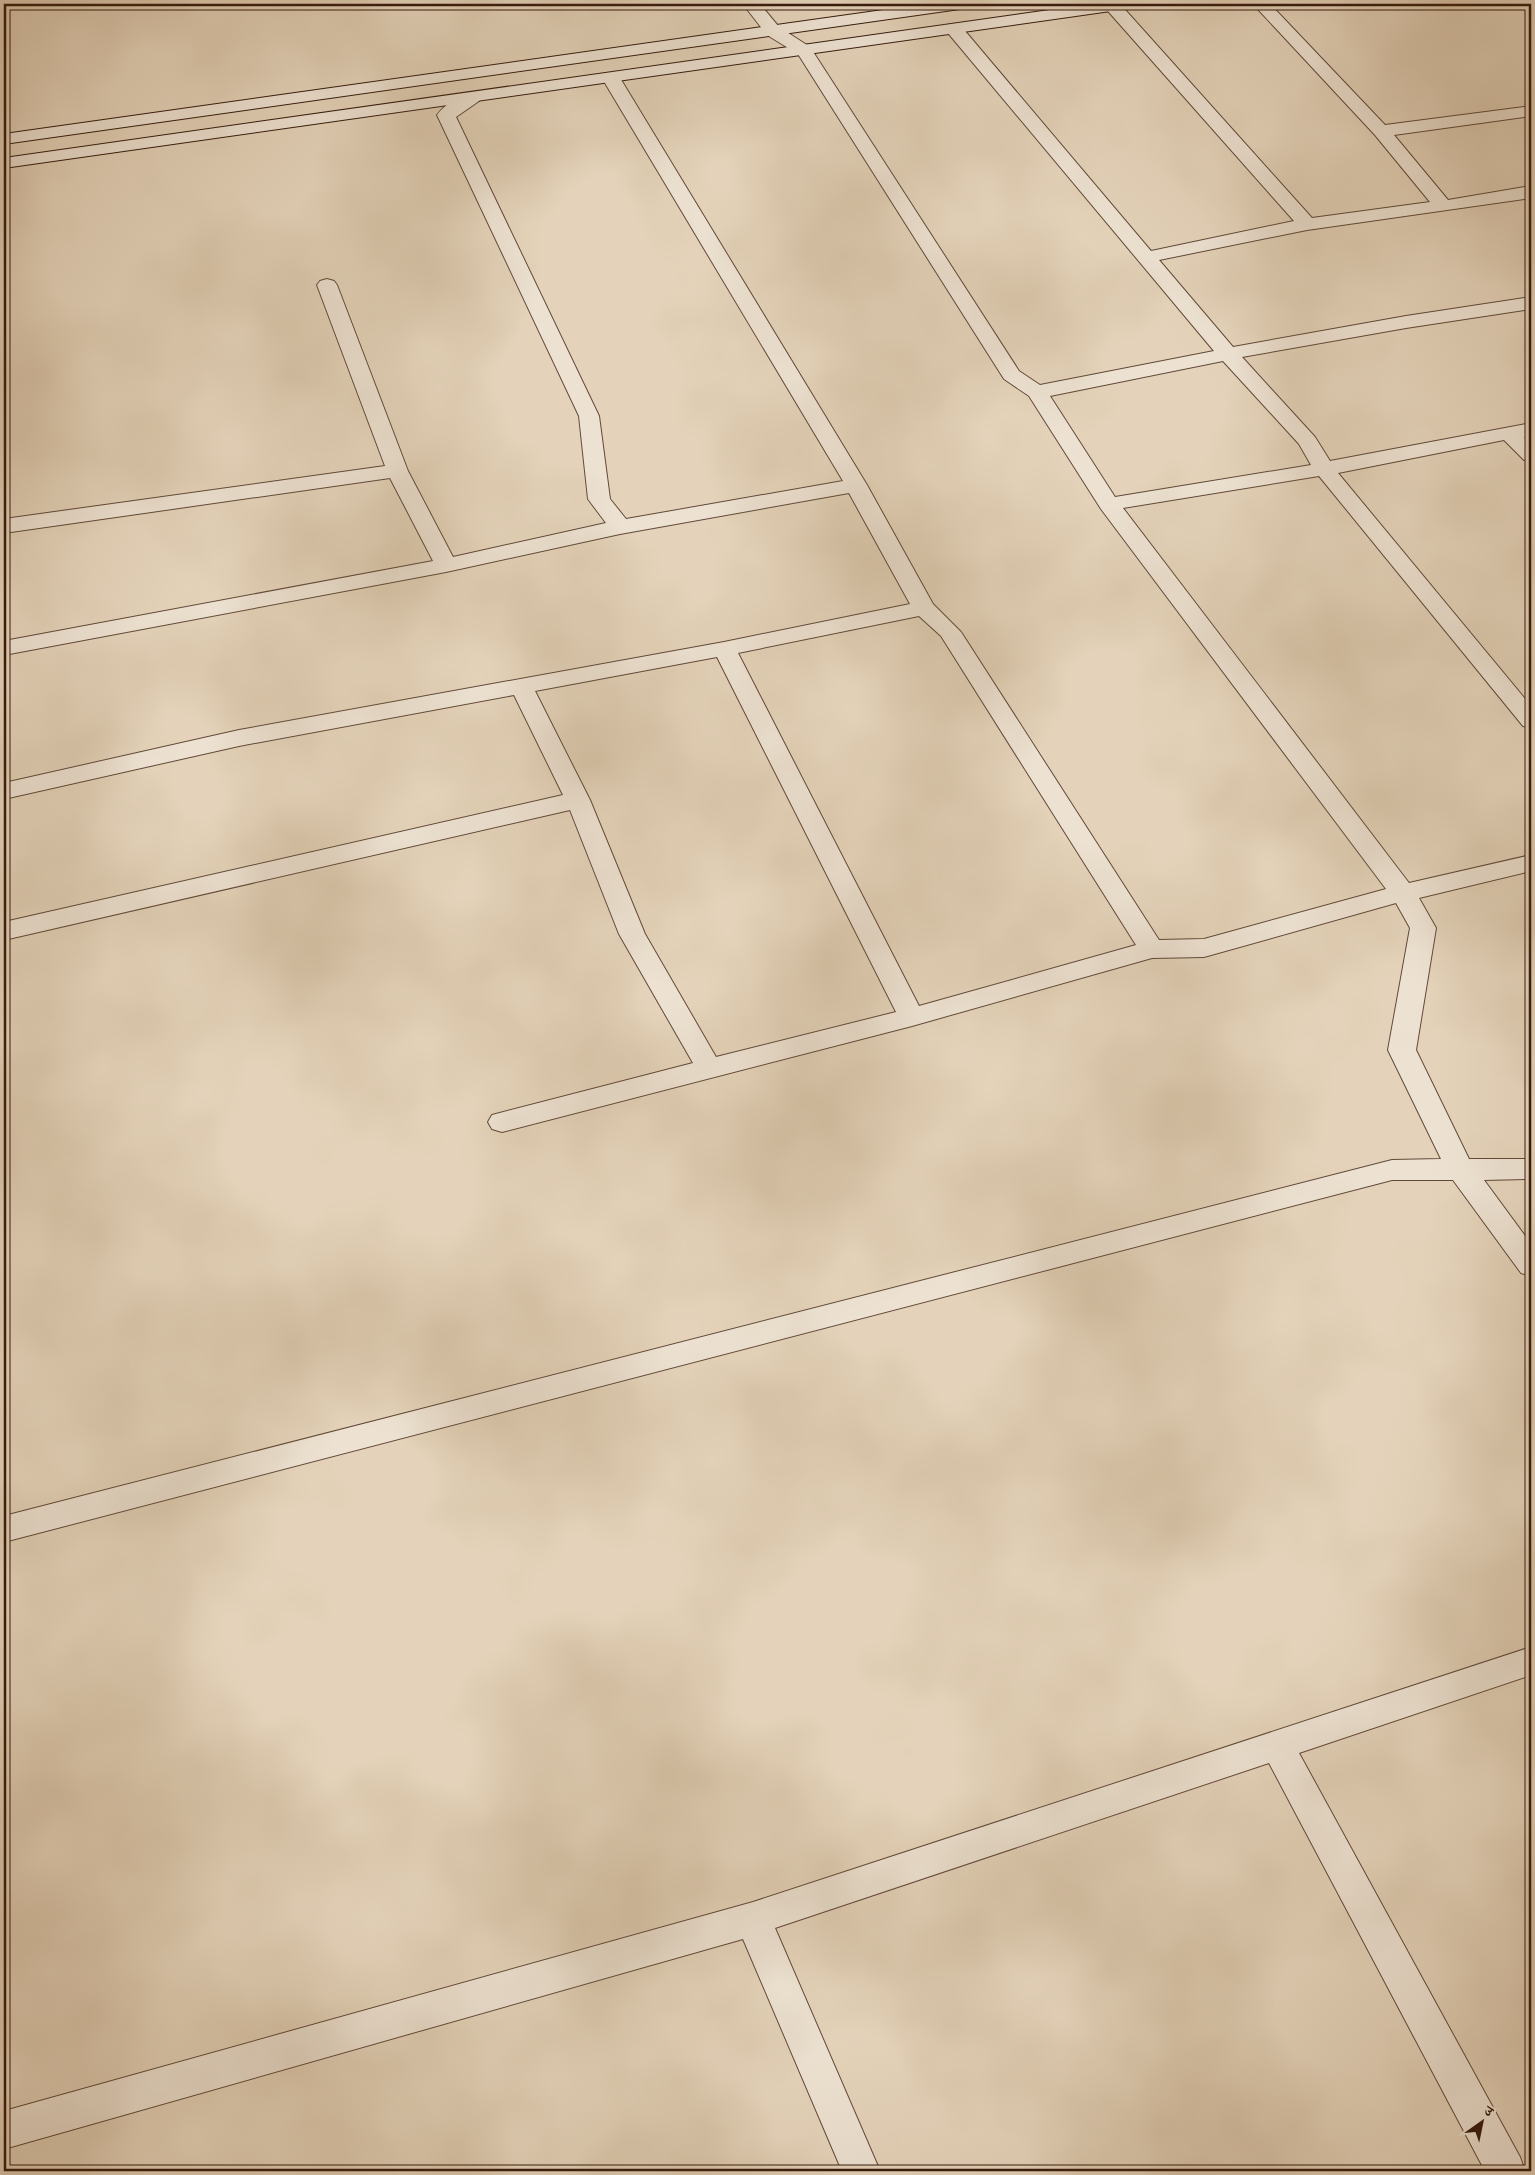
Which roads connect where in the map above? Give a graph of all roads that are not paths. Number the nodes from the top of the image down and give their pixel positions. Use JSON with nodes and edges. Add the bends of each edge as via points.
{"nodes":[{"id":1,"x":751,"y":4,"type":"edge"},
{"id":2,"x":960,"y":4,"type":"edge"},
{"id":3,"x":1261,"y":4,"type":"edge"},
{"id":4,"x":1119,"y":5,"type":"edge"},
{"id":5,"x":954,"y":29,"type":"junction"},
{"id":6,"x":773,"y":31,"type":"junction"},
{"id":7,"x":804,"y":51,"type":"junction"},
{"id":8,"x":611,"y":78,"type":"junction"},
{"id":9,"x":473,"y":97,"type":"junction"},
{"id":10,"x":1531,"y":110,"type":"edge"},
{"id":11,"x":1382,"y":131,"type":"junction"},
{"id":12,"x":4,"y":139,"type":"edge"},
{"id":13,"x":4,"y":163,"type":"edge"},
{"id":14,"x":1531,"y":192,"type":"edge"},
{"id":15,"x":1444,"y":206,"type":"junction"},
{"id":16,"x":1307,"y":224,"type":"junction"},
{"id":17,"x":1148,"y":257,"type":"junction"},
{"id":18,"x":327,"y":285,"type":"dead end"},
{"id":19,"x":1531,"y":303,"type":"edge"},
{"id":20,"x":1228,"y":354,"type":"junction"},
{"id":21,"x":1037,"y":392,"type":"junction"},
{"id":22,"x":1531,"y":429,"type":"edge"},
{"id":23,"x":1508,"y":433,"type":"junction"},
{"id":24,"x":1531,"y":456,"type":"edge"},
{"id":25,"x":1324,"y":469,"type":"junction"},
{"id":26,"x":397,"y":471,"type":"junction"},
{"id":27,"x":856,"y":485,"type":"junction"},
{"id":28,"x":1109,"y":504,"type":"junction"},
{"id":29,"x":4,"y":526,"type":"edge"},
{"id":30,"x":620,"y":527,"type":"junction"},
{"id":31,"x":446,"y":566,"type":"junction"},
{"id":32,"x":924,"y":608,"type":"junction"},
{"id":33,"x":4,"y":648,"type":"edge"},
{"id":34,"x":724,"y":648,"type":"junction"},
{"id":35,"x":521,"y":686,"type":"junction"},
{"id":36,"x":1531,"y":720,"type":"edge"},
{"id":37,"x":4,"y":791,"type":"edge"},
{"id":38,"x":578,"y":800,"type":"junction"},
{"id":39,"x":1531,"y":863,"type":"edge"},
{"id":40,"x":1403,"y":893,"type":"junction"},
{"id":41,"x":4,"y":931,"type":"edge"},
{"id":42,"x":1152,"y":949,"type":"junction"},
{"id":43,"x":912,"y":1017,"type":"junction"},
{"id":44,"x":710,"y":1070,"type":"junction"},
{"id":45,"x":502,"y":1122,"type":"dead end"},
{"id":46,"x":1460,"y":1169,"type":"junction"},
{"id":47,"x":1531,"y":1169,"type":"edge"},
{"id":48,"x":1531,"y":1266,"type":"edge"},
{"id":49,"x":4,"y":1529,"type":"edge"},
{"id":50,"x":1531,"y":1661,"type":"edge"},
{"id":51,"x":1277,"y":1745,"type":"junction"},
{"id":52,"x":753,"y":1919,"type":"junction"},
{"id":53,"x":4,"y":2130,"type":"edge"},
{"id":54,"x":861,"y":2171,"type":"edge"},
{"id":55,"x":1506,"y":2171,"type":"edge"}],
"edges":[{"from":1,"to":6,"type":"street"},
{"from":2,"to":6,"type":"street"},
{"from":3,"to":11,"type":"street"},
{"from":4,"to":5,"type":"street"},
{"from":4,"to":16,"type":"street"},
{"from":5,"to":7,"type":"street"},
{"from":5,"to":17,"type":"street"},
{"from":6,"to":7,"type":"street"},
{"from":6,"to":12,"type":"street"},
{"from":7,"to":8,"type":"street"},
{"from":7,"to":21,"type":"street","via":[[1011,375]]},
{"from":8,"to":9,"type":"street"},
{"from":8,"to":27,"type":"street"},
{"from":9,"to":13,"type":"street"},
{"from":9,"to":30,"type":"street","via":[[446,114],[589,416],[599,499]]},
{"from":10,"to":11,"type":"street"},
{"from":11,"to":15,"type":"street"},
{"from":14,"to":15,"type":"street"},
{"from":15,"to":16,"type":"street"},
{"from":16,"to":17,"type":"street"},
{"from":17,"to":20,"type":"street"},
{"from":18,"to":26,"type":"street"},
{"from":19,"to":20,"type":"street"},
{"from":20,"to":21,"type":"street"},
{"from":20,"to":25,"type":"street","via":[[1308,441]]},
{"from":21,"to":28,"type":"street"},
{"from":22,"to":23,"type":"street"},
{"from":23,"to":24,"type":"street"},
{"from":23,"to":25,"type":"street"},
{"from":25,"to":28,"type":"street"},
{"from":25,"to":36,"type":"street"},
{"from":26,"to":29,"type":"street"},
{"from":26,"to":31,"type":"street"},
{"from":27,"to":30,"type":"street"},
{"from":27,"to":32,"type":"street"},
{"from":28,"to":40,"type":"street"},
{"from":30,"to":31,"type":"street"},
{"from":31,"to":33,"type":"street"},
{"from":32,"to":34,"type":"street"},
{"from":32,"to":42,"type":"street","via":[[950,632]]},
{"from":34,"to":35,"type":"street"},
{"from":34,"to":43,"type":"street"},
{"from":35,"to":37,"type":"street","via":[[239,738]]},
{"from":35,"to":38,"type":"street"},
{"from":38,"to":41,"type":"street"},
{"from":38,"to":44,"type":"street","via":[[632,934]]},
{"from":39,"to":40,"type":"street"},
{"from":40,"to":42,"type":"street","via":[[1204,948]]},
{"from":40,"to":46,"type":"street","via":[[1423,928],[1402,1050]]},
{"from":42,"to":43,"type":"street"},
{"from":43,"to":44,"type":"street"},
{"from":44,"to":45,"type":"street"},
{"from":46,"to":47,"type":"street"},
{"from":46,"to":48,"type":"street"},
{"from":46,"to":49,"type":"street","via":[[1392,1170]]},
{"from":50,"to":51,"type":"street"},
{"from":51,"to":52,"type":"street"},
{"from":51,"to":55,"type":"street"},
{"from":52,"to":53,"type":"street"},
{"from":52,"to":54,"type":"street"}]}
